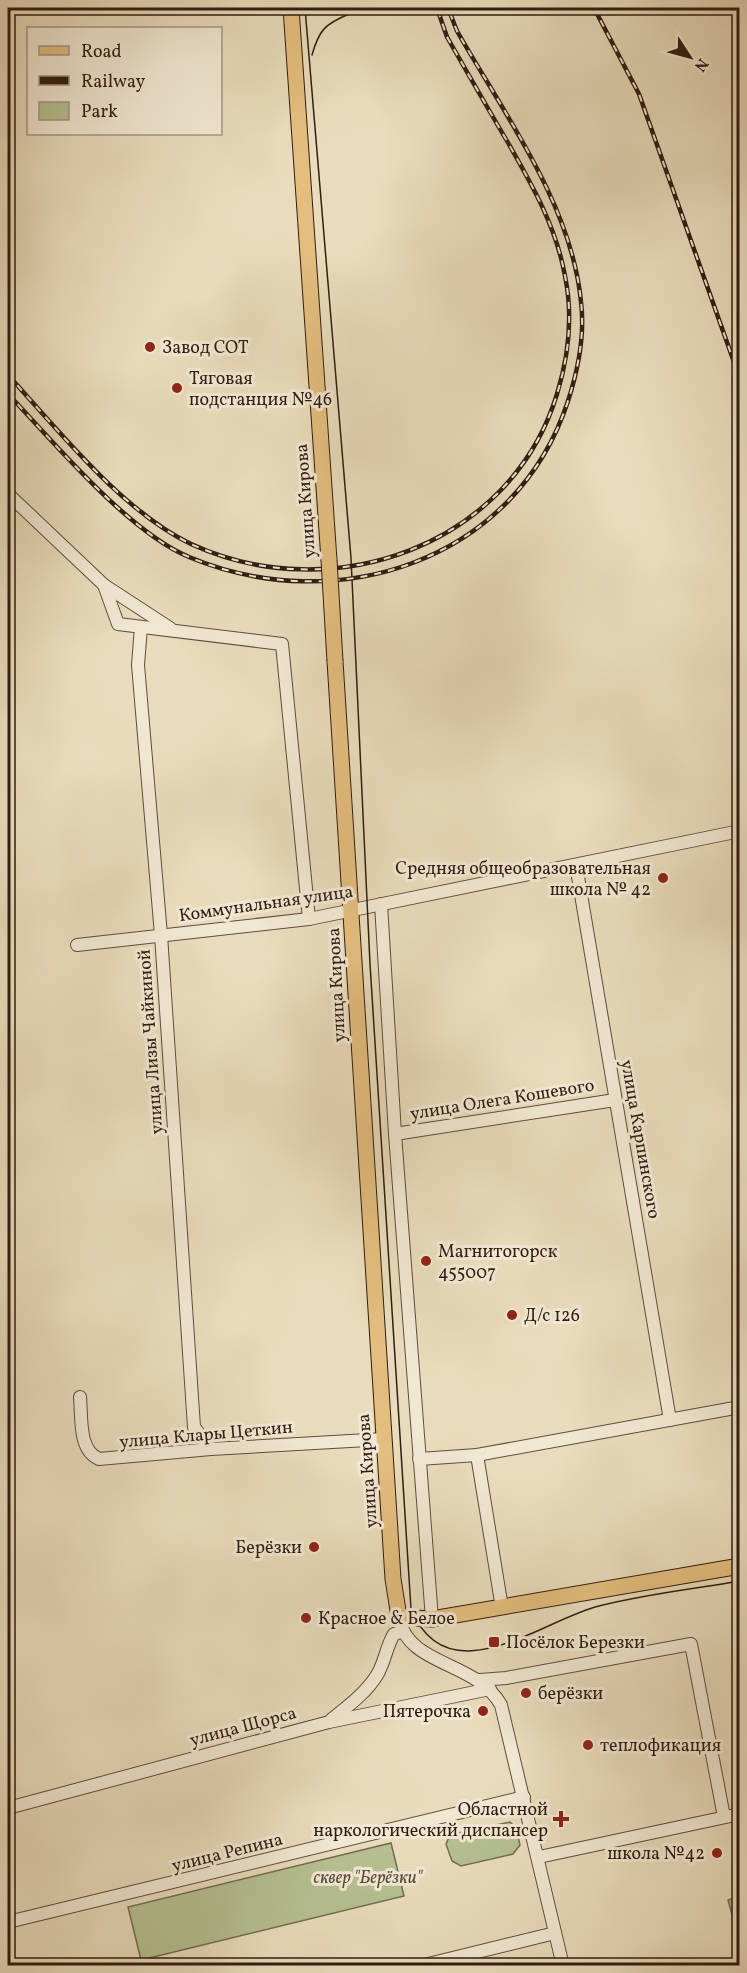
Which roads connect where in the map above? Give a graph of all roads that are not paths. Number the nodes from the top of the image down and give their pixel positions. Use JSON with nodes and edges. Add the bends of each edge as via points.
{"nodes":[{"id":1,"x":291,"y":8,"type":"edge"},
{"id":2,"x":8,"y":494,"type":"edge"},
{"id":3,"x":104,"y":585,"type":"junction"},
{"id":4,"x":141,"y":627,"type":"junction"},
{"id":5,"x":173,"y":630,"type":"junction"},
{"id":6,"x":740,"y":831,"type":"edge"},
{"id":7,"x":576,"y":865,"type":"junction"},
{"id":8,"x":381,"y":904,"type":"junction"},
{"id":9,"x":351,"y":910,"type":"junction"},
{"id":10,"x":309,"y":919,"type":"junction"},
{"id":11,"x":161,"y":935,"type":"junction"},
{"id":12,"x":77,"y":945,"type":"dead end"},
{"id":13,"x":615,"y":1100,"type":"junction"},
{"id":14,"x":395,"y":1134,"type":"junction"},
{"id":15,"x":80,"y":1397,"type":"dead end"},
{"id":16,"x":740,"y":1407,"type":"edge"},
{"id":17,"x":670,"y":1420,"type":"junction"},
{"id":18,"x":385,"y":1439,"type":"junction"},
{"id":19,"x":211,"y":1449,"type":"junction"},
{"id":20,"x":477,"y":1455,"type":"junction"},
{"id":21,"x":419,"y":1459,"type":"junction"},
{"id":22,"x":740,"y":1566,"type":"edge"},
{"id":23,"x":502,"y":1608,"type":"junction"},
{"id":24,"x":399,"y":1617,"type":"junction"},
{"id":25,"x":432,"y":1619,"type":"junction"},
{"id":26,"x":401,"y":1632,"type":"junction"},
{"id":27,"x":480,"y":1680,"type":"junction"},
{"id":28,"x":490,"y":1689,"type":"junction"},
{"id":29,"x":329,"y":1722,"type":"junction"},
{"id":30,"x":524,"y":1797,"type":"junction"},
{"id":31,"x":8,"y":1808,"type":"edge"},
{"id":32,"x":740,"y":1814,"type":"edge"},
{"id":33,"x":724,"y":1817,"type":"junction"},
{"id":34,"x":539,"y":1857,"type":"junction"},
{"id":35,"x":8,"y":1922,"type":"edge"},
{"id":36,"x":555,"y":1933,"type":"junction"},
{"id":37,"x":420,"y":1965,"type":"edge"},
{"id":38,"x":563,"y":1965,"type":"edge"}],
"edges":[{"from":1,"to":9,"type":"main road","name":"улица Кирова","bridge":true},
{"from":2,"to":3,"type":"street"},
{"from":3,"to":4,"type":"street","via":[[118,624]]},
{"from":3,"to":5,"type":"street"},
{"from":4,"to":5,"type":"street"},
{"from":4,"to":11,"type":"street","name":"улица Лизы Чайкиной","via":[[138,665]]},
{"from":5,"to":10,"type":"street","via":[[282,644]]},
{"from":6,"to":7,"type":"street","name":"Коммунальная улица"},
{"from":7,"to":8,"type":"street","name":"Коммунальная улица"},
{"from":7,"to":13,"type":"street","name":"улица Карпинского"},
{"from":8,"to":9,"type":"street","name":"Коммунальная улица"},
{"from":8,"to":14,"type":"street"},
{"from":9,"to":10,"type":"street","name":"Коммунальная улица"},
{"from":9,"to":18,"type":"main road","name":"улица Кирова"},
{"from":10,"to":11,"type":"street","name":"Коммунальная улица"},
{"from":11,"to":12,"type":"street","name":"Коммунальная улица"},
{"from":11,"to":19,"type":"street","name":"улица Лизы Чайкиной","via":[[194,1427]]},
{"from":13,"to":14,"type":"street","name":"улица Олега Кошевого"},
{"from":13,"to":17,"type":"street","name":"улица Карпинского"},
{"from":14,"to":21,"type":"street"},
{"from":15,"to":19,"type":"street","name":"улица Клары Цеткин","via":[[85,1446],[99,1460]]},
{"from":16,"to":17,"type":"street"},
{"from":17,"to":20,"type":"street"},
{"from":18,"to":19,"type":"street","name":"улица Клары Цеткин"},
{"from":18,"to":24,"type":"main road","name":"улица Кирова","via":[[393,1579]]},
{"from":20,"to":21,"type":"street"},
{"from":20,"to":23,"type":"street"},
{"from":21,"to":25,"type":"street"},
{"from":22,"to":23,"type":"main road"},
{"from":23,"to":25,"type":"main road"},
{"from":24,"to":25,"type":"main road"},
{"from":24,"to":26,"type":"street"},
{"from":26,"to":27,"type":"street","via":[[424,1653]]},
{"from":26,"to":29,"type":"street","via":[[394,1634],[378,1674]]},
{"from":27,"to":28,"type":"street"},
{"from":27,"to":33,"type":"street","via":[[691,1644]]},
{"from":28,"to":29,"type":"street","name":"улица Щорса"},
{"from":28,"to":30,"type":"street","via":[[501,1705]]},
{"from":29,"to":31,"type":"street","name":"улица Щорса"},
{"from":30,"to":34,"type":"street"},
{"from":30,"to":35,"type":"street","name":"улица Репина"},
{"from":32,"to":33,"type":"street"},
{"from":33,"to":34,"type":"street"},
{"from":34,"to":36,"type":"street"},
{"from":36,"to":37,"type":"street"},
{"from":36,"to":38,"type":"street"}]}
